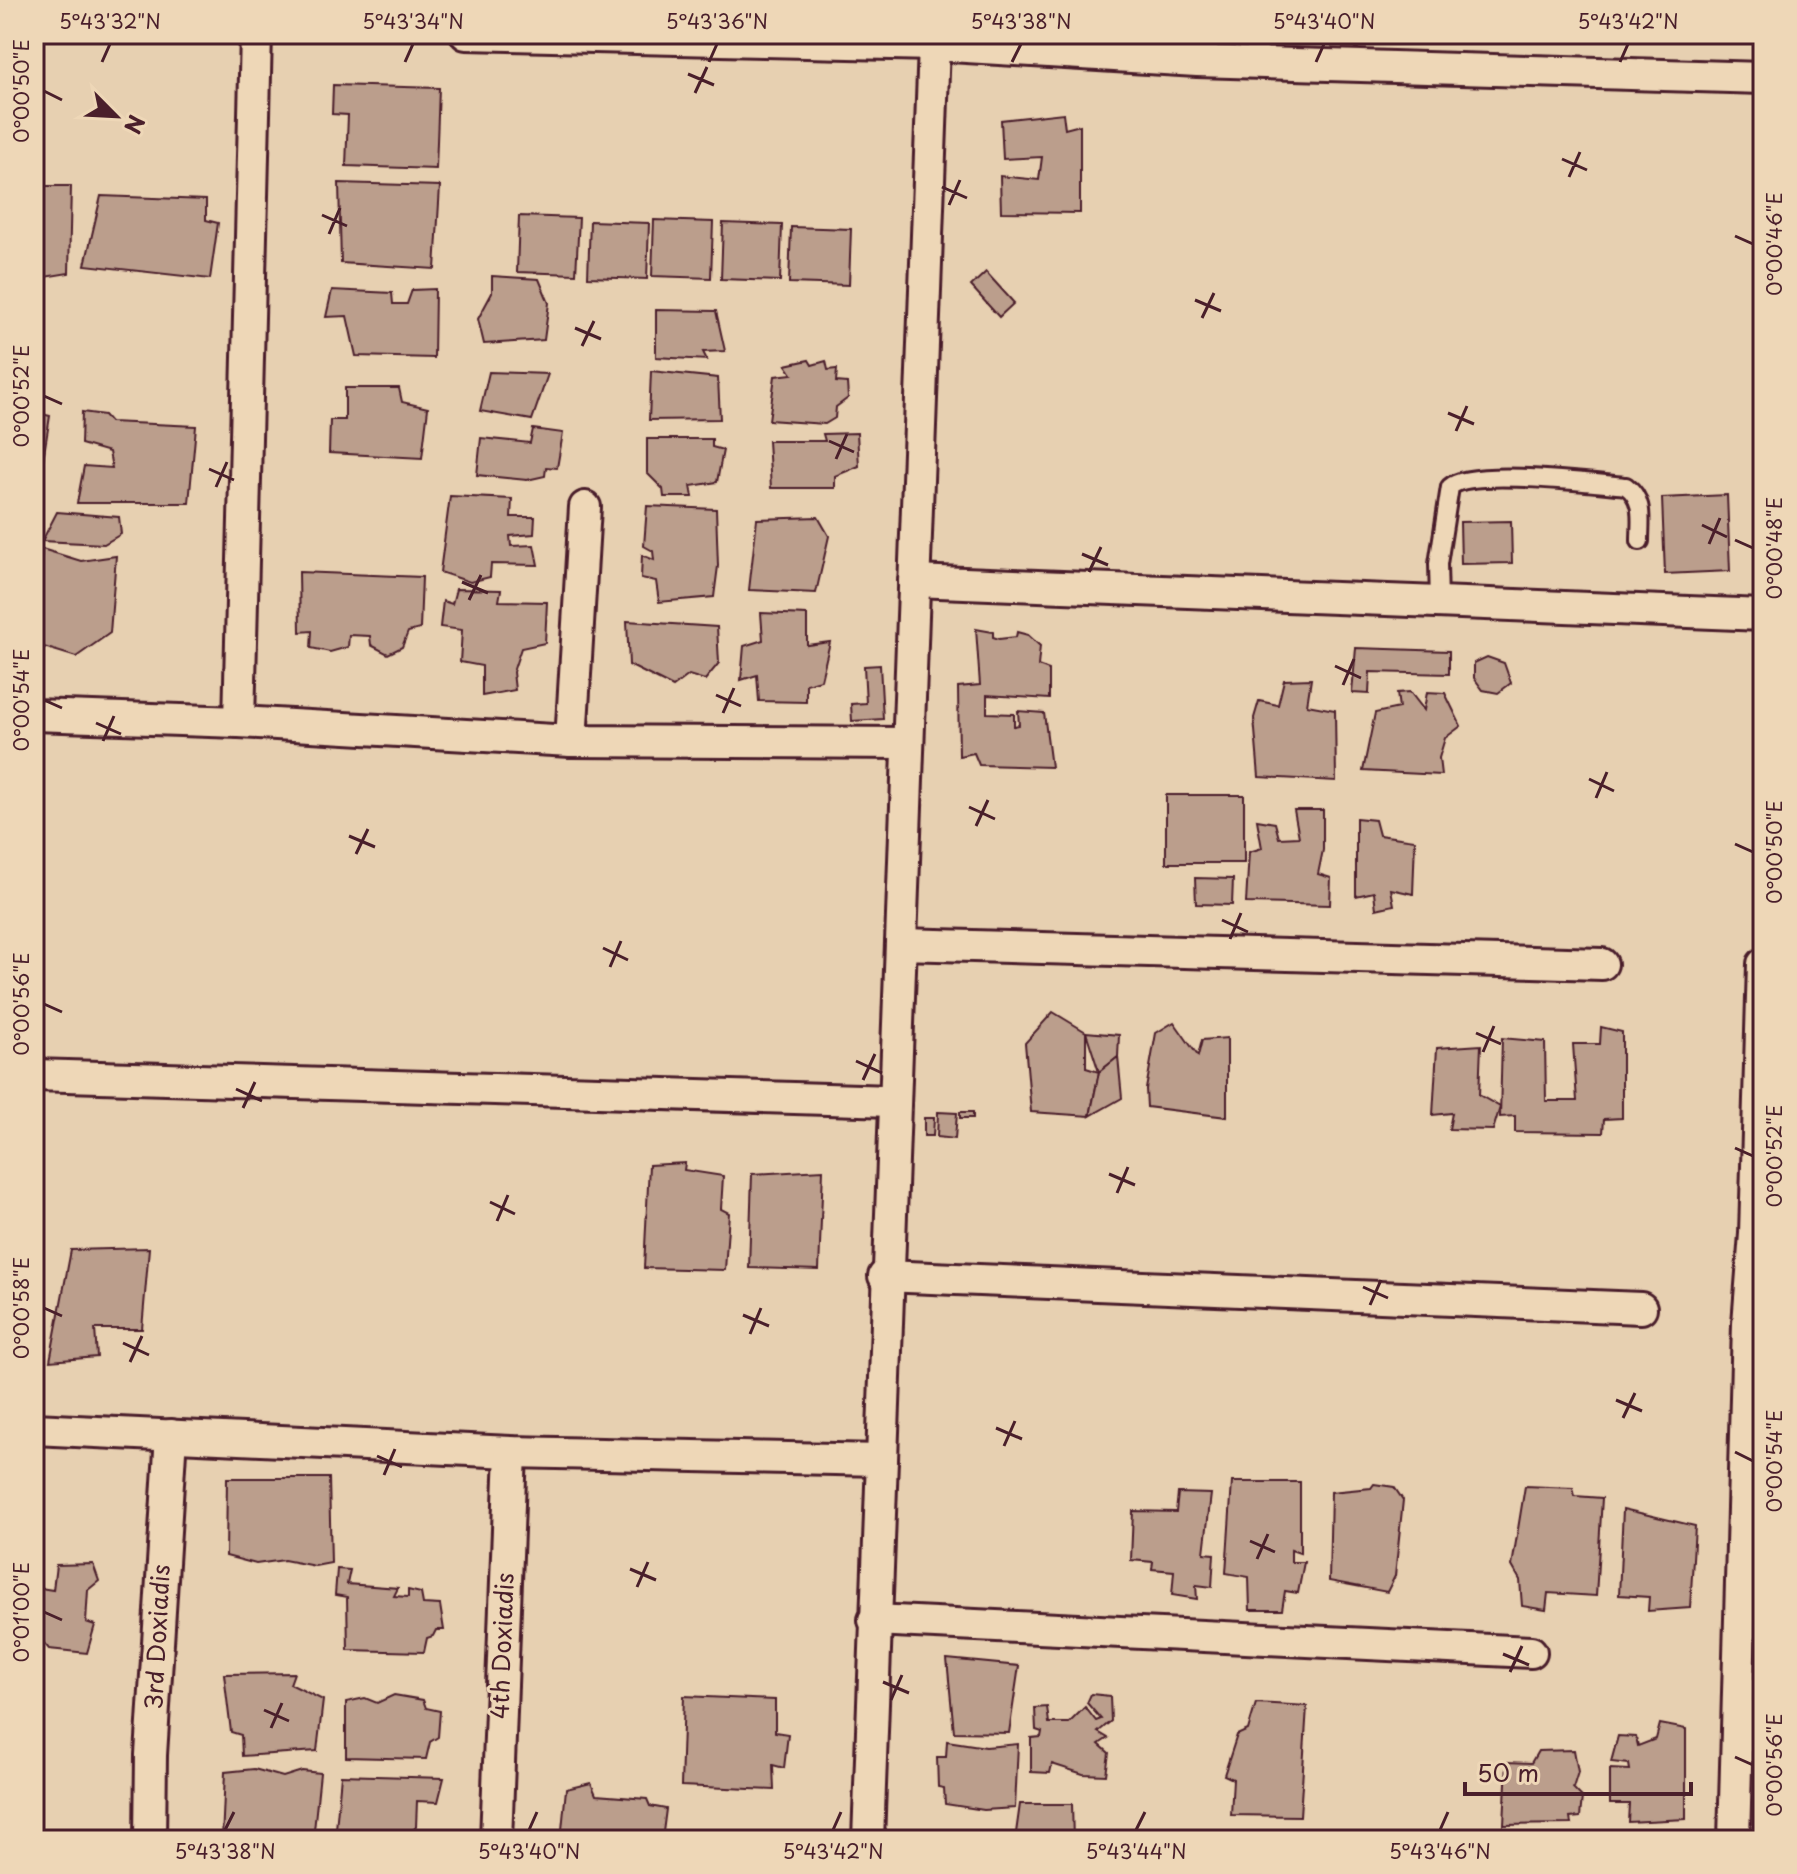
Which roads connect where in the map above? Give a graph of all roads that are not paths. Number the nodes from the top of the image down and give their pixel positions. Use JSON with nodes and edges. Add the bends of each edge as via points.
{"nodes":[{"id":1,"x":256,"y":34,"type":"edge"},
{"id":2,"x":466,"y":34,"type":"edge"},
{"id":3,"x":480,"y":34,"type":"edge"},
{"id":4,"x":934,"y":45,"type":"junction"},
{"id":5,"x":1198,"y":48,"type":"edge"},
{"id":6,"x":1763,"y":78,"type":"edge"},
{"id":7,"x":585,"y":507,"type":"dead end"},
{"id":8,"x":1640,"y":541,"type":"dead end"},
{"id":9,"x":914,"y":581,"type":"junction"},
{"id":10,"x":1439,"y":601,"type":"junction"},
{"id":11,"x":1763,"y":615,"type":"edge"},
{"id":12,"x":34,"y":715,"type":"edge"},
{"id":13,"x":239,"y":722,"type":"junction"},
{"id":14,"x":571,"y":741,"type":"junction"},
{"id":15,"x":906,"y":743,"type":"junction"},
{"id":16,"x":901,"y":944,"type":"junction"},
{"id":17,"x":1602,"y":964,"type":"dead end"},
{"id":18,"x":1763,"y":964,"type":"edge"},
{"id":19,"x":34,"y":1075,"type":"edge"},
{"id":20,"x":893,"y":1101,"type":"junction"},
{"id":21,"x":1759,"y":1234,"type":"edge"},
{"id":22,"x":884,"y":1276,"type":"junction"},
{"id":23,"x":1641,"y":1308,"type":"dead end"},
{"id":24,"x":34,"y":1429,"type":"edge"},
{"id":25,"x":171,"y":1435,"type":"junction"},
{"id":26,"x":511,"y":1452,"type":"junction"},
{"id":27,"x":882,"y":1460,"type":"junction"},
{"id":28,"x":1752,"y":1585,"type":"edge"},
{"id":29,"x":874,"y":1620,"type":"junction"},
{"id":30,"x":1531,"y":1652,"type":"dead end"},
{"id":31,"x":150,"y":1840,"type":"edge"},
{"id":32,"x":496,"y":1840,"type":"edge"},
{"id":33,"x":868,"y":1840,"type":"edge"},
{"id":34,"x":1734,"y":1840,"type":"edge"}],
"edges":[{"from":1,"to":13,"type":"street"},
{"from":2,"to":3,"type":"street"},
{"from":3,"to":4,"type":"street"},
{"from":4,"to":5,"type":"street"},
{"from":4,"to":9,"type":"street"},
{"from":5,"to":6,"type":"street"},
{"from":7,"to":14,"type":"street"},
{"from":8,"to":10,"type":"lane","via":[[1641,507],[1626,486],[1483,477],[1457,481],[1450,487],[1438,564]]},
{"from":9,"to":10,"type":"street"},
{"from":9,"to":15,"type":"street"},
{"from":10,"to":11,"type":"street"},
{"from":12,"to":13,"type":"street"},
{"from":13,"to":14,"type":"street"},
{"from":14,"to":15,"type":"street"},
{"from":15,"to":16,"type":"street"},
{"from":16,"to":17,"type":"street"},
{"from":16,"to":20,"type":"street"},
{"from":18,"to":21,"type":"street"},
{"from":19,"to":20,"type":"street"},
{"from":20,"to":22,"type":"street"},
{"from":21,"to":28,"type":"street","via":[[1748,1324]]},
{"from":22,"to":23,"type":"street"},
{"from":22,"to":27,"type":"street"},
{"from":24,"to":25,"type":"street"},
{"from":25,"to":26,"type":"street"},
{"from":25,"to":31,"type":"street","name":"3rd Doxiadis"},
{"from":26,"to":27,"type":"street"},
{"from":26,"to":32,"type":"street","name":"4th Doxiadis"},
{"from":27,"to":29,"type":"street"},
{"from":28,"to":34,"type":"street"},
{"from":29,"to":30,"type":"street"},
{"from":29,"to":33,"type":"street"}]}
